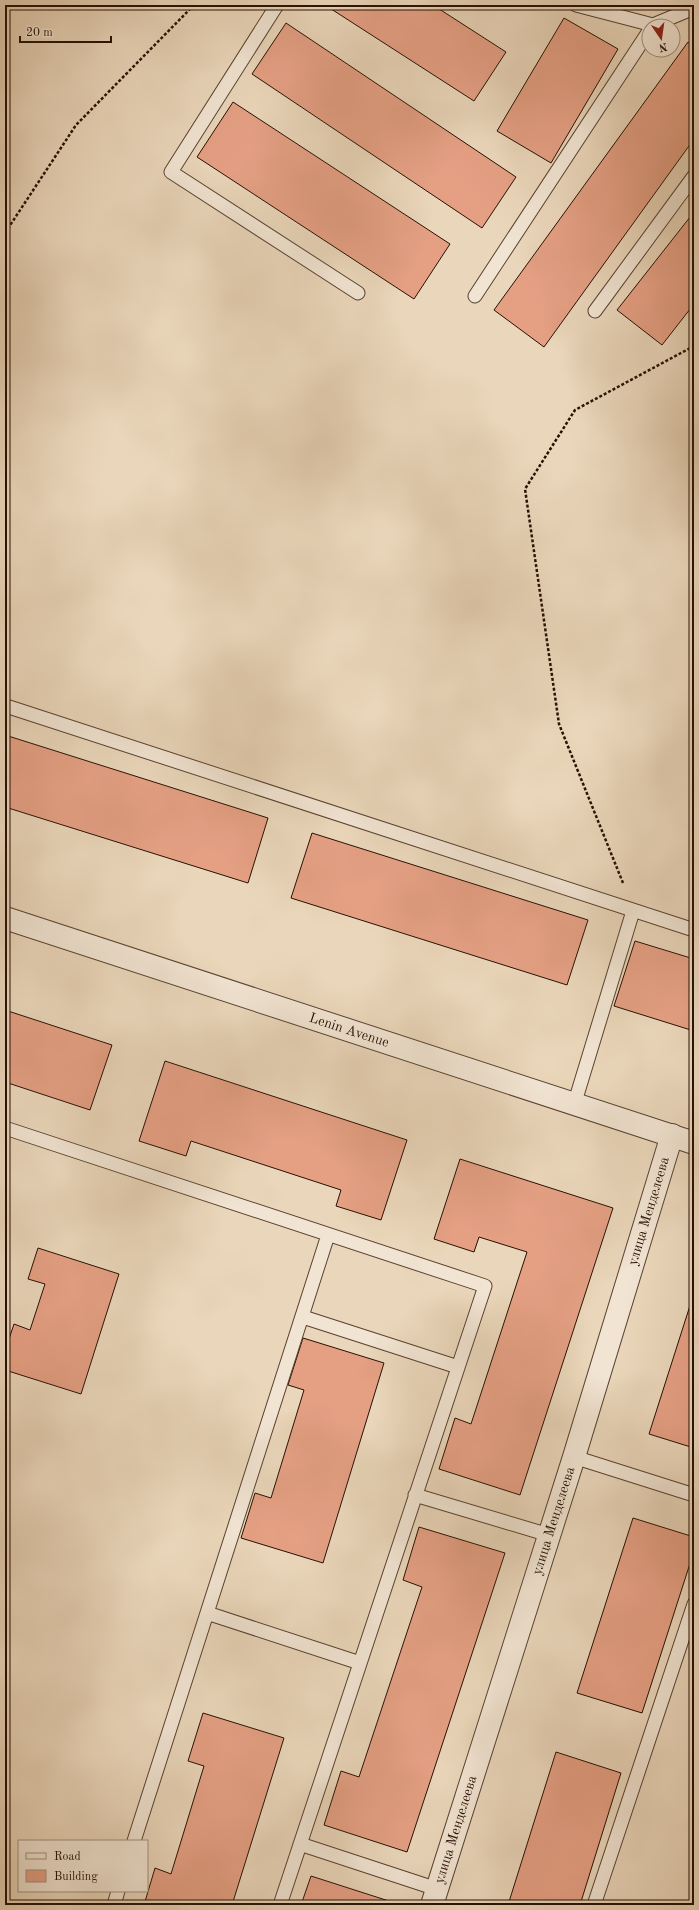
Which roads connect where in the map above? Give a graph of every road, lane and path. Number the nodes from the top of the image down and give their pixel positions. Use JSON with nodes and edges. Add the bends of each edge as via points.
{"nodes":[{"id":1,"x":194,"y":5,"type":"edge"},
{"id":2,"x":277,"y":5,"type":"edge"},
{"id":3,"x":576,"y":5,"type":"edge"},
{"id":4,"x":694,"y":8,"type":"edge"},
{"id":5,"x":671,"y":18,"type":"edge"},
{"id":6,"x":641,"y":24,"type":"edge"},
{"id":7,"x":641,"y":42,"type":"edge"},
{"id":8,"x":694,"y":176,"type":"edge"},
{"id":9,"x":5,"y":233,"type":"edge"},
{"id":10,"x":358,"y":293,"type":"dead end"},
{"id":11,"x":476,"y":296,"type":"dead end"},
{"id":12,"x":595,"y":311,"type":"dead end"},
{"id":13,"x":694,"y":346,"type":"edge"},
{"id":14,"x":9,"y":707,"type":"dead end"},
{"id":15,"x":633,"y":910,"type":"junction"},
{"id":16,"x":5,"y":918,"type":"edge"},
{"id":17,"x":694,"y":930,"type":"edge"},
{"id":18,"x":574,"y":1105,"type":"junction"},
{"id":19,"x":5,"y":1128,"type":"edge"},
{"id":20,"x":672,"y":1136,"type":"junction"},
{"id":21,"x":694,"y":1143,"type":"edge"},
{"id":22,"x":328,"y":1235,"type":"junction"},
{"id":23,"x":303,"y":1317,"type":"junction"},
{"id":24,"x":458,"y":1367,"type":"junction"},
{"id":25,"x":574,"y":1457,"type":"junction"},
{"id":26,"x":694,"y":1494,"type":"edge"},
{"id":27,"x":415,"y":1495,"type":"junction"},
{"id":28,"x":549,"y":1535,"type":"junction"},
{"id":29,"x":694,"y":1604,"type":"edge"},
{"id":30,"x":207,"y":1613,"type":"junction"},
{"id":31,"x":360,"y":1663,"type":"junction"},
{"id":32,"x":134,"y":1840,"type":"edge"},
{"id":33,"x":300,"y":1844,"type":"junction"},
{"id":34,"x":118,"y":1892,"type":"edge"},
{"id":35,"x":435,"y":1897,"type":"edge"},
{"id":36,"x":114,"y":1905,"type":"edge"},
{"id":37,"x":280,"y":1905,"type":"edge"},
{"id":38,"x":594,"y":1905,"type":"edge"}],
"edges":[{"from":1,"to":9,"type":"path","via":[[76,125]]},
{"from":2,"to":10,"type":"lane","via":[[171,172]]},
{"from":3,"to":6,"type":"lane"},
{"from":4,"to":5,"type":"lane"},
{"from":7,"to":11,"type":"lane"},
{"from":8,"to":12,"type":"lane"},
{"from":13,"to":15,"type":"path","via":[[575,410],[525,490],[559,724]]},
{"from":14,"to":15,"type":"lane"},
{"from":15,"to":17,"type":"lane"},
{"from":15,"to":18,"type":"lane"},
{"from":16,"to":18,"type":"street","name":"Lenin Avenue"},
{"from":18,"to":20,"type":"street","name":"Lenin Avenue"},
{"from":19,"to":22,"type":"lane"},
{"from":20,"to":21,"type":"street","name":"Lenin Avenue"},
{"from":20,"to":25,"type":"street","name":"улица Менделеева"},
{"from":22,"to":23,"type":"lane"},
{"from":22,"to":24,"type":"lane","via":[[485,1286]]},
{"from":23,"to":24,"type":"lane"},
{"from":23,"to":30,"type":"lane"},
{"from":24,"to":27,"type":"lane"},
{"from":25,"to":26,"type":"lane"},
{"from":25,"to":28,"type":"street","name":"улица Менделеева"},
{"from":27,"to":28,"type":"lane"},
{"from":27,"to":31,"type":"lane"},
{"from":28,"to":35,"type":"street","name":"улица Менделеева"},
{"from":29,"to":38,"type":"lane"},
{"from":30,"to":31,"type":"lane"},
{"from":30,"to":32,"type":"lane"},
{"from":31,"to":33,"type":"lane"},
{"from":33,"to":35,"type":"lane"},
{"from":33,"to":37,"type":"lane"},
{"from":34,"to":36,"type":"lane"}]}
